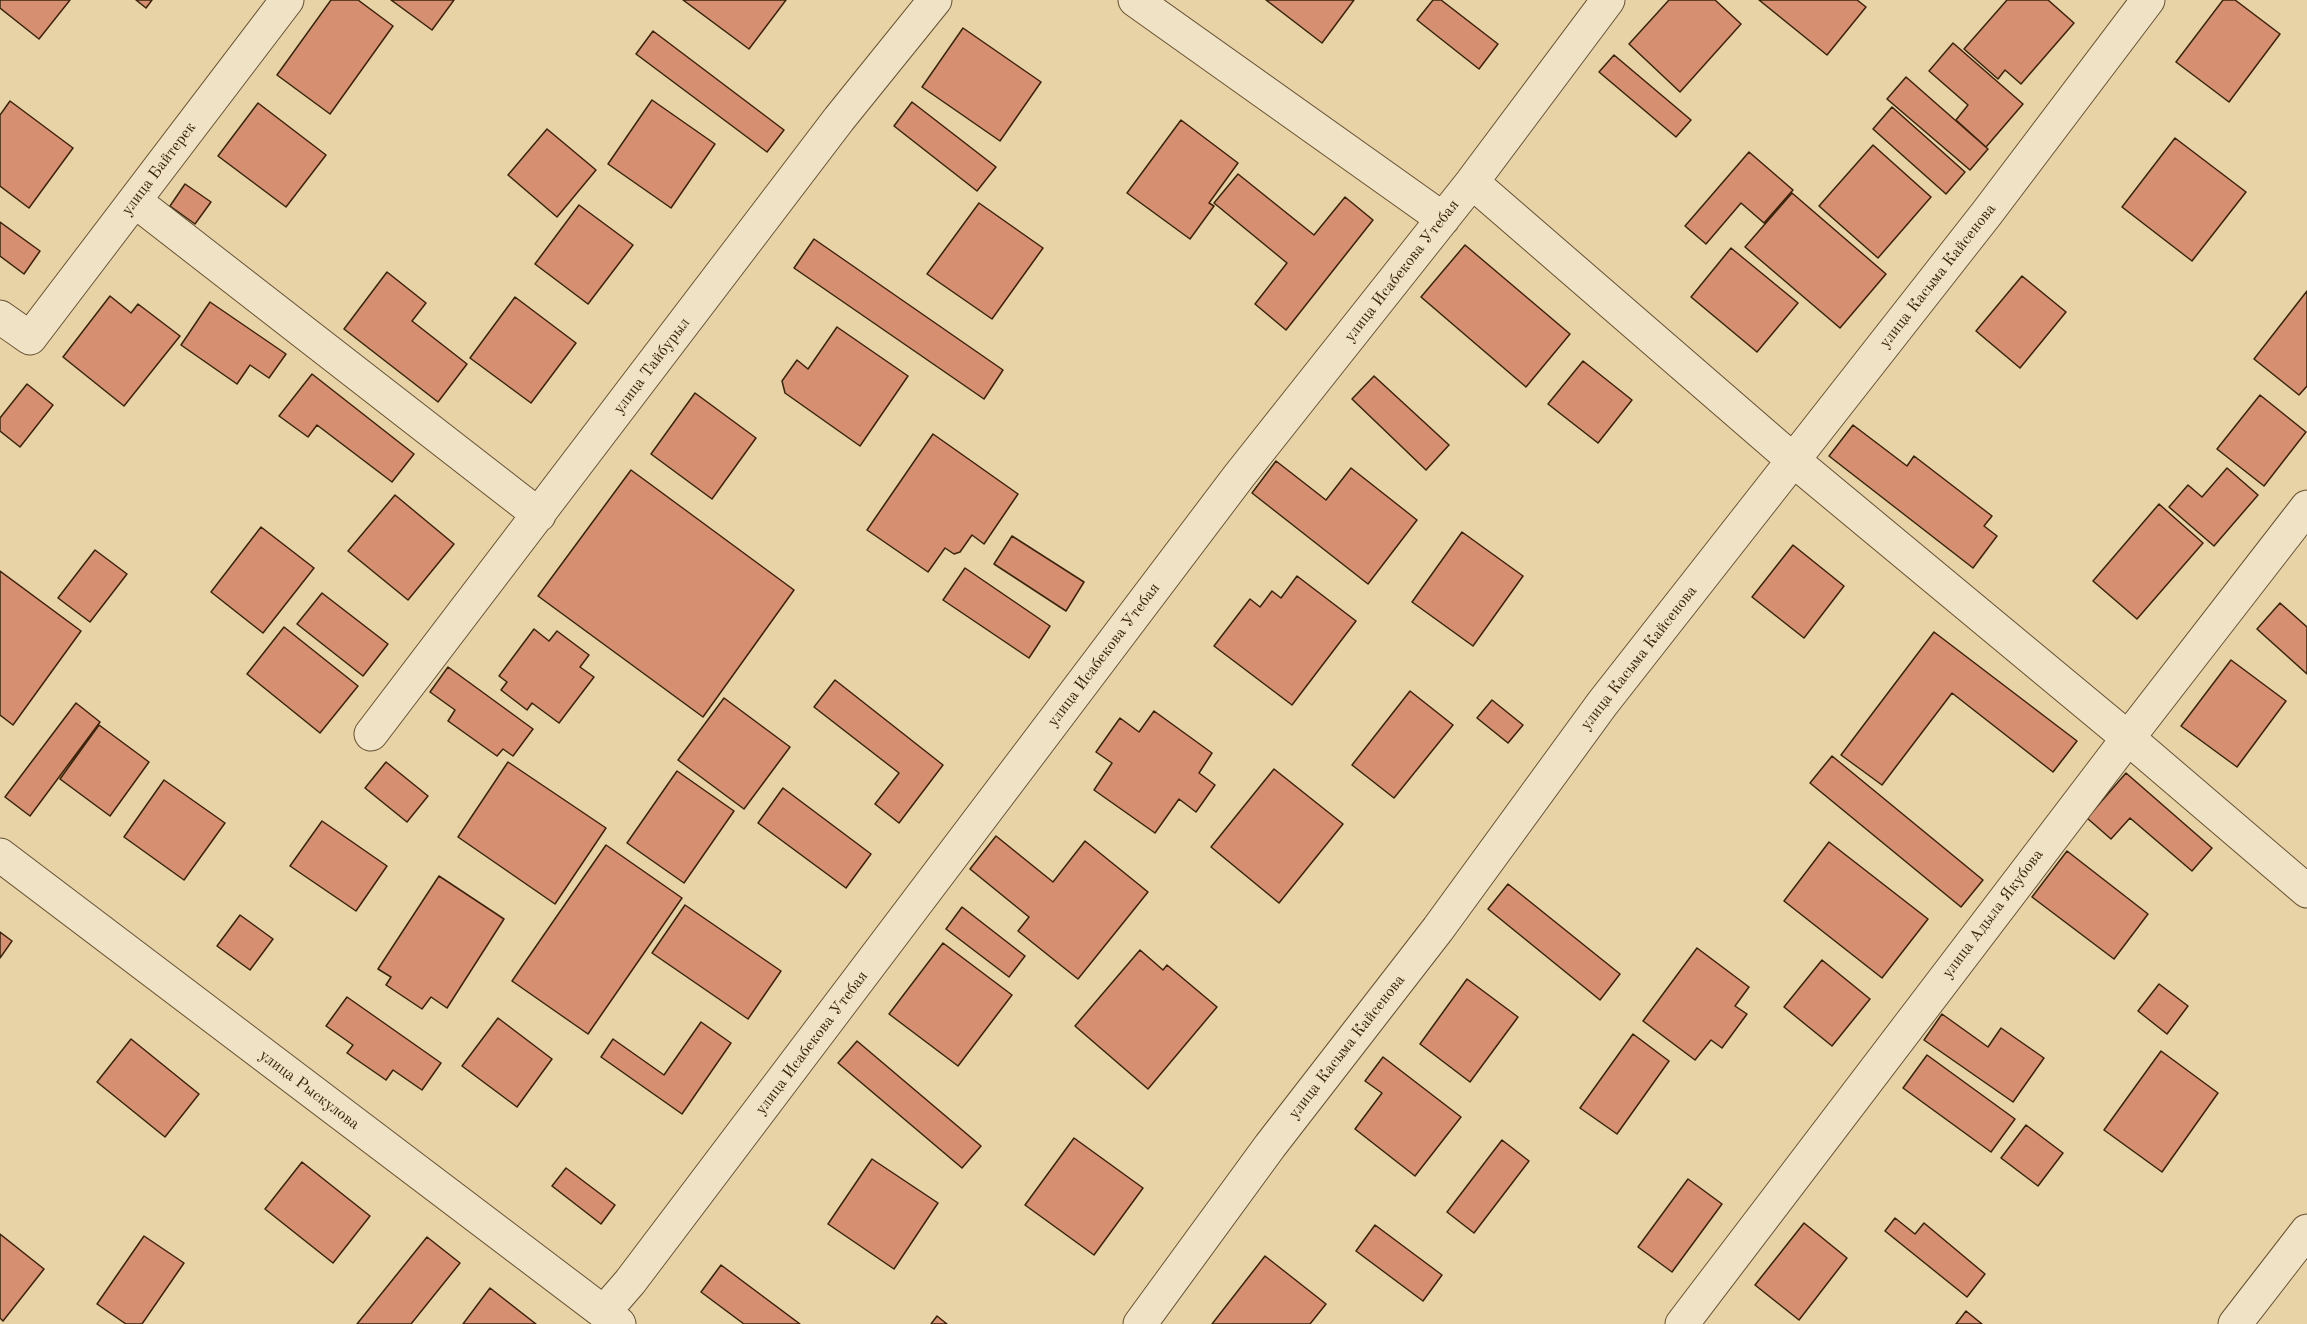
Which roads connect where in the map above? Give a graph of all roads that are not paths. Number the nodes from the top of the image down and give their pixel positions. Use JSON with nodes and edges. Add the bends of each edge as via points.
{"nodes":[{"id":1,"x":287,"y":0,"type":"edge"},
{"id":2,"x":935,"y":0,"type":"edge"},
{"id":3,"x":1135,"y":0,"type":"edge"},
{"id":4,"x":1608,"y":0,"type":"edge"},
{"id":5,"x":2148,"y":0,"type":"edge"},
{"id":6,"x":1472,"y":182,"type":"junction"},
{"id":7,"x":135,"y":201,"type":"junction"},
{"id":8,"x":1443,"y":219,"type":"junction"},
{"id":9,"x":0,"y":317,"type":"edge"},
{"id":10,"x":1793,"y":460,"type":"junction"},
{"id":11,"x":2307,"y":507,"type":"edge"},
{"id":12,"x":539,"y":515,"type":"junction"},
{"id":13,"x":371,"y":734,"type":"dead end"},
{"id":14,"x":2128,"y":738,"type":"junction"},
{"id":15,"x":0,"y":855,"type":"edge"},
{"id":16,"x":2307,"y":891,"type":"edge"},
{"id":17,"x":2307,"y":1231,"type":"edge"},
{"id":18,"x":612,"y":1318,"type":"edge"},
{"id":19,"x":1140,"y":1324,"type":"edge"},
{"id":20,"x":1682,"y":1324,"type":"edge"},
{"id":21,"x":2235,"y":1324,"type":"edge"}],
"edges":[{"from":1,"to":7,"type":"street","name":"улица Байтерек"},
{"from":2,"to":12,"type":"street","name":"улица Тайбурыл","via":[[839,119]]},
{"from":3,"to":8,"type":"street"},
{"from":4,"to":6,"type":"street","name":"улица Исабекова Утебая"},
{"from":5,"to":10,"type":"street","name":"улица Касыма Кайсенова","via":[[1988,213]]},
{"from":6,"to":8,"type":"street","name":"улица Исабекова Утебая"},
{"from":6,"to":10,"type":"street"},
{"from":7,"to":9,"type":"street","name":"улица Байтерек","via":[[30,338]]},
{"from":7,"to":12,"type":"street"},
{"from":8,"to":18,"type":"street","name":"улица Исабекова Утебая","via":[[1239,476],[652,1254]]},
{"from":10,"to":14,"type":"street"},
{"from":10,"to":19,"type":"street","name":"улица Касыма Кайсенова","via":[[1602,704]]},
{"from":11,"to":14,"type":"street","name":"улица Адыла Якубова"},
{"from":12,"to":13,"type":"street","name":"улица Тайбурыл"},
{"from":14,"to":16,"type":"street"},
{"from":14,"to":20,"type":"street","name":"улица Адыла Якубова"},
{"from":15,"to":18,"type":"street","name":"улица Рыскулова"},
{"from":17,"to":21,"type":"street"}]}
